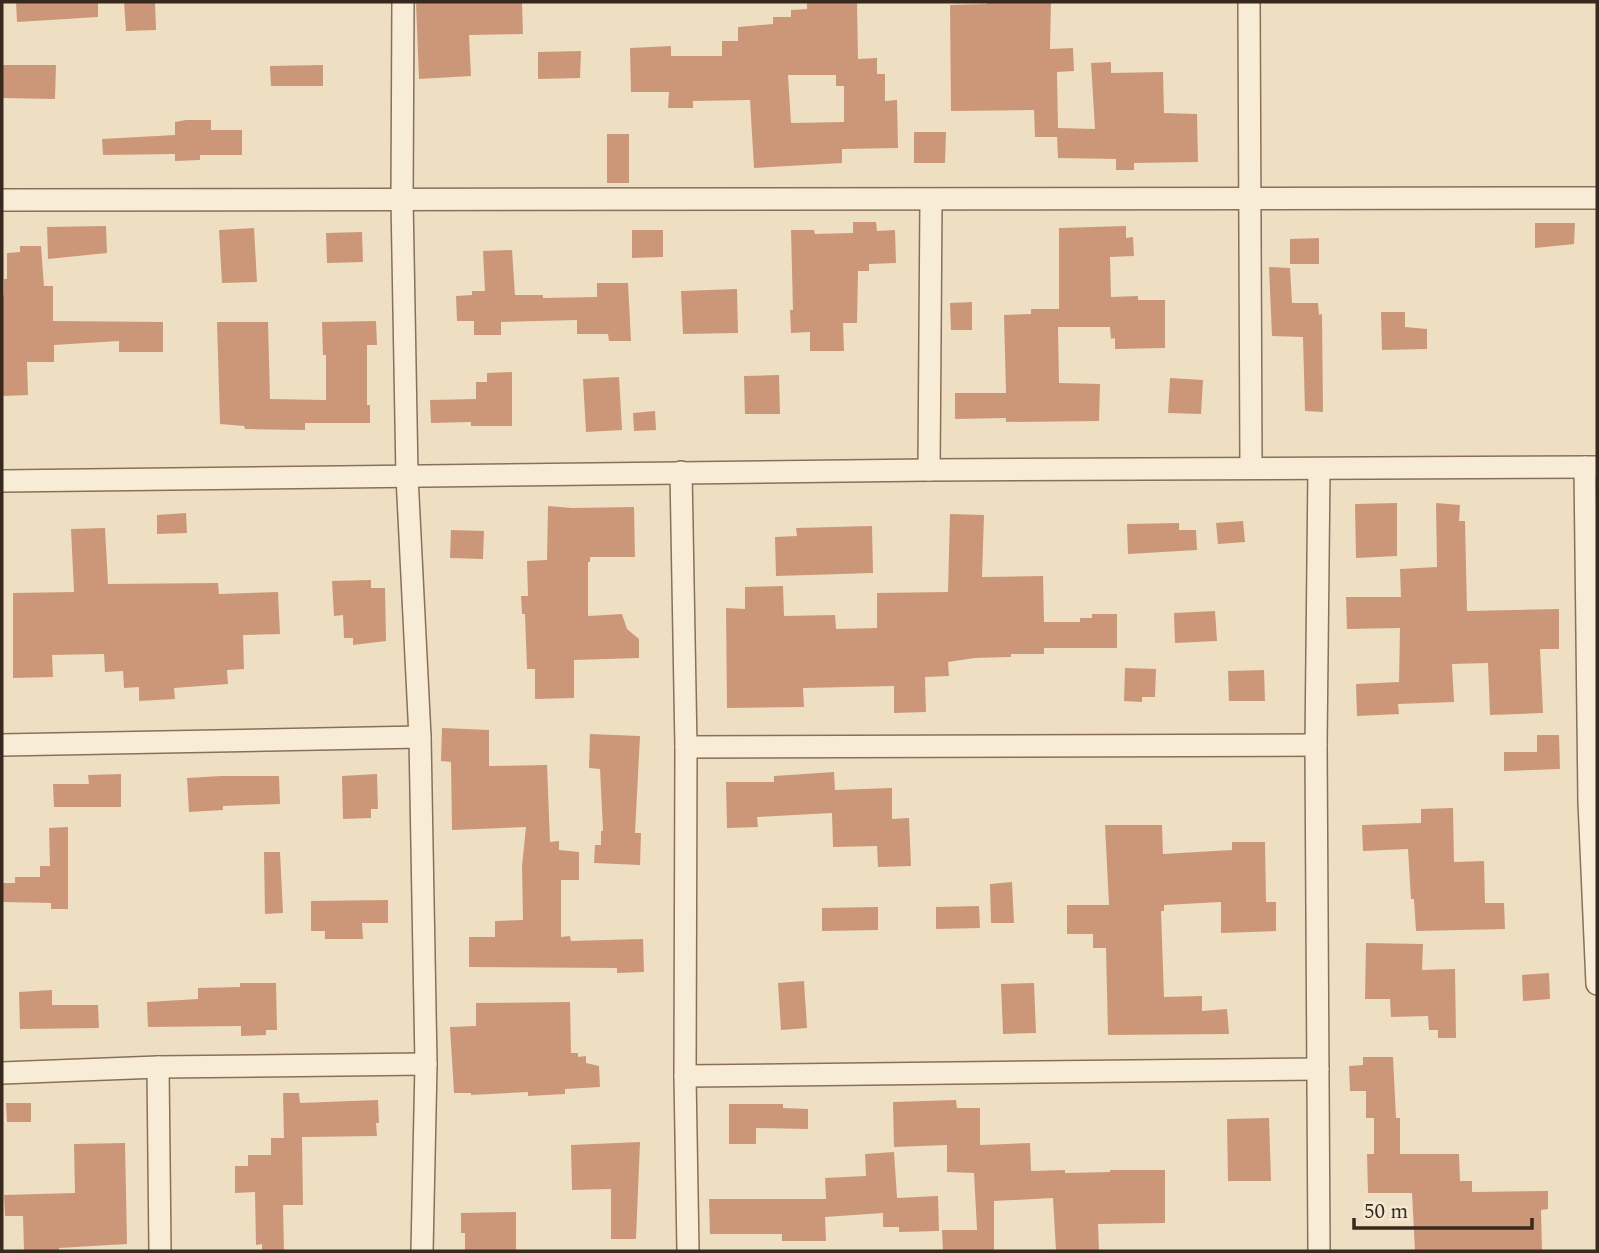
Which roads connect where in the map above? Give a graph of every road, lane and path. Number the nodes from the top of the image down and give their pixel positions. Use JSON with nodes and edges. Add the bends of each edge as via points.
{"nodes":[{"id":1,"x":403,"y":2,"type":"edge"},
{"id":2,"x":1249,"y":2,"type":"edge"},
{"id":3,"x":1251,"y":198,"type":"junction"},
{"id":4,"x":1597,"y":198,"type":"edge"},
{"id":5,"x":2,"y":200,"type":"edge"},
{"id":6,"x":402,"y":200,"type":"junction"},
{"id":7,"x":931,"y":200,"type":"junction"},
{"id":8,"x":1251,"y":467,"type":"junction"},
{"id":9,"x":1591,"y":467,"type":"edge"},
{"id":10,"x":1319,"y":469,"type":"junction"},
{"id":11,"x":929,"y":470,"type":"junction"},
{"id":12,"x":681,"y":472,"type":"junction"},
{"id":13,"x":407,"y":476,"type":"junction"},
{"id":14,"x":2,"y":481,"type":"edge"},
{"id":15,"x":420,"y":737,"type":"junction"},
{"id":16,"x":2,"y":745,"type":"edge"},
{"id":17,"x":1316,"y":745,"type":"junction"},
{"id":18,"x":686,"y":747,"type":"junction"},
{"id":19,"x":1593,"y":802,"type":"edge"},
{"id":20,"x":1597,"y":984,"type":"edge"},
{"id":21,"x":426,"y":1063,"type":"junction"},
{"id":22,"x":158,"y":1067,"type":"junction"},
{"id":23,"x":1318,"y":1069,"type":"junction"},
{"id":24,"x":2,"y":1073,"type":"edge"},
{"id":25,"x":685,"y":1076,"type":"junction"},
{"id":26,"x":160,"y":1251,"type":"edge"},
{"id":27,"x":422,"y":1251,"type":"edge"},
{"id":28,"x":688,"y":1251,"type":"edge"},
{"id":29,"x":1319,"y":1251,"type":"edge"}],
"edges":[{"from":1,"to":6,"type":"street"},
{"from":2,"to":3,"type":"street"},
{"from":3,"to":4,"type":"street"},
{"from":3,"to":7,"type":"street"},
{"from":3,"to":8,"type":"street"},
{"from":5,"to":6,"type":"street"},
{"from":6,"to":7,"type":"street"},
{"from":6,"to":13,"type":"street"},
{"from":7,"to":11,"type":"street"},
{"from":8,"to":10,"type":"street"},
{"from":8,"to":11,"type":"street"},
{"from":9,"to":10,"type":"street"},
{"from":9,"to":19,"type":"street"},
{"from":10,"to":17,"type":"street"},
{"from":11,"to":12,"type":"street"},
{"from":12,"to":13,"type":"street"},
{"from":12,"to":18,"type":"street"},
{"from":13,"to":14,"type":"street"},
{"from":13,"to":15,"type":"street"},
{"from":15,"to":16,"type":"street"},
{"from":15,"to":21,"type":"street"},
{"from":17,"to":18,"type":"street"},
{"from":17,"to":23,"type":"street"},
{"from":18,"to":25,"type":"street"},
{"from":19,"to":20,"type":"street"},
{"from":21,"to":22,"type":"street"},
{"from":21,"to":27,"type":"street"},
{"from":22,"to":24,"type":"street"},
{"from":22,"to":26,"type":"street"},
{"from":23,"to":25,"type":"street"},
{"from":23,"to":29,"type":"street"},
{"from":25,"to":28,"type":"street"}]}
